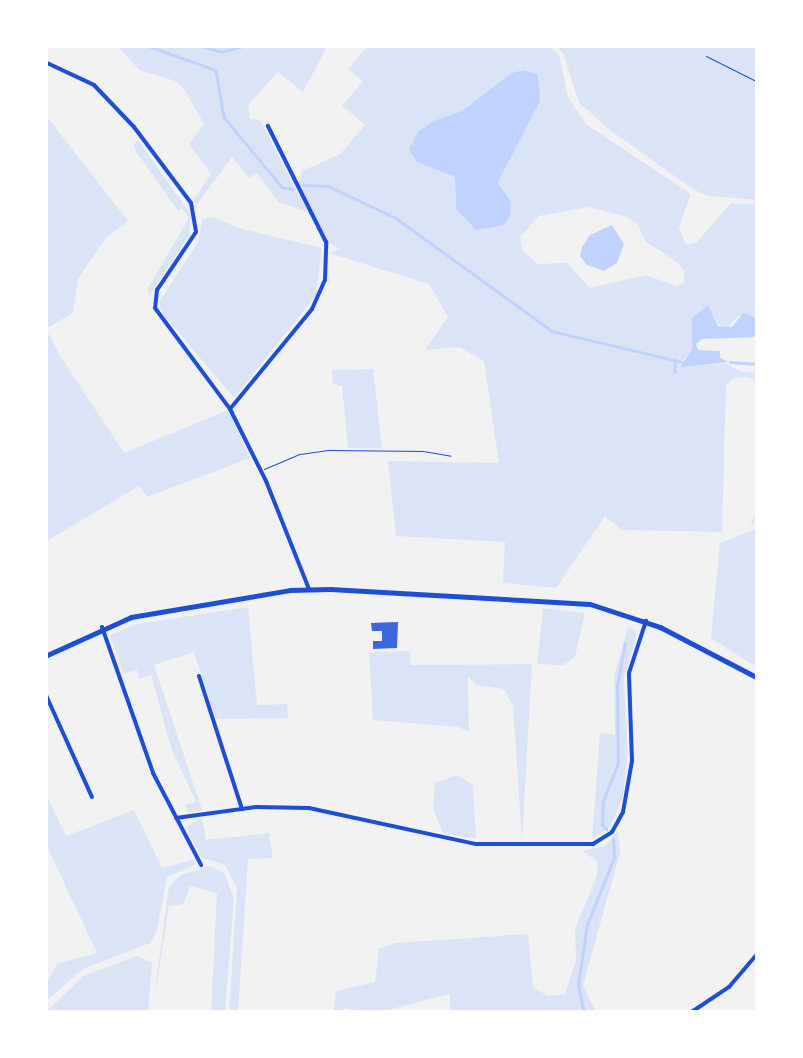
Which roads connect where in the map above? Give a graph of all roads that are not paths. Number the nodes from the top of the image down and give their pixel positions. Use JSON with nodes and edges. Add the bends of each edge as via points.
{"nodes":[{"id":1,"x":706,"y":56,"type":"dead end"},
{"id":2,"x":45,"y":62,"type":"edge"},
{"id":3,"x":758,"y":82,"type":"edge"},
{"id":4,"x":268,"y":126,"type":"dead end"},
{"id":5,"x":230,"y":408,"type":"junction"},
{"id":6,"x":451,"y":456,"type":"dead end"},
{"id":7,"x":262,"y":471,"type":"junction"},
{"id":8,"x":309,"y":589,"type":"junction"},
{"id":9,"x":646,"y":621,"type":"junction"},
{"id":10,"x":102,"y":627,"type":"junction"},
{"id":11,"x":45,"y":656,"type":"edge"},
{"id":12,"x":198,"y":676,"type":"dead end"},
{"id":13,"x":758,"y":678,"type":"edge"},
{"id":14,"x":45,"y":694,"type":"edge"},
{"id":15,"x":92,"y":796,"type":"dead end"},
{"id":16,"x":242,"y":809,"type":"junction"},
{"id":17,"x":176,"y":818,"type":"junction"},
{"id":18,"x":201,"y":865,"type":"dead end"},
{"id":19,"x":758,"y":953,"type":"edge"},
{"id":20,"x":690,"y":1013,"type":"edge"}],
"edges":[{"from":1,"to":3,"type":"lane"},
{"from":2,"to":5,"type":"street","via":[[94,85],[191,202],[196,232],[158,290],[155,308]]},
{"from":4,"to":5,"type":"street","via":[[326,242],[325,280],[312,309]]},
{"from":5,"to":7,"type":"street"},
{"from":6,"to":7,"type":"lane","via":[[330,450],[300,454]]},
{"from":7,"to":8,"type":"street"},
{"from":8,"to":9,"type":"street","via":[[553,599]]},
{"from":8,"to":10,"type":"street"},
{"from":9,"to":13,"type":"street"},
{"from":9,"to":16,"type":"street","via":[[629,673],[632,761],[626,802],[604,840],[476,844],[309,808]]},
{"from":10,"to":11,"type":"street"},
{"from":10,"to":17,"type":"street"},
{"from":12,"to":16,"type":"street"},
{"from":14,"to":15,"type":"street"},
{"from":16,"to":17,"type":"street"},
{"from":17,"to":18,"type":"street"},
{"from":19,"to":20,"type":"street","via":[[729,987]]}]}
